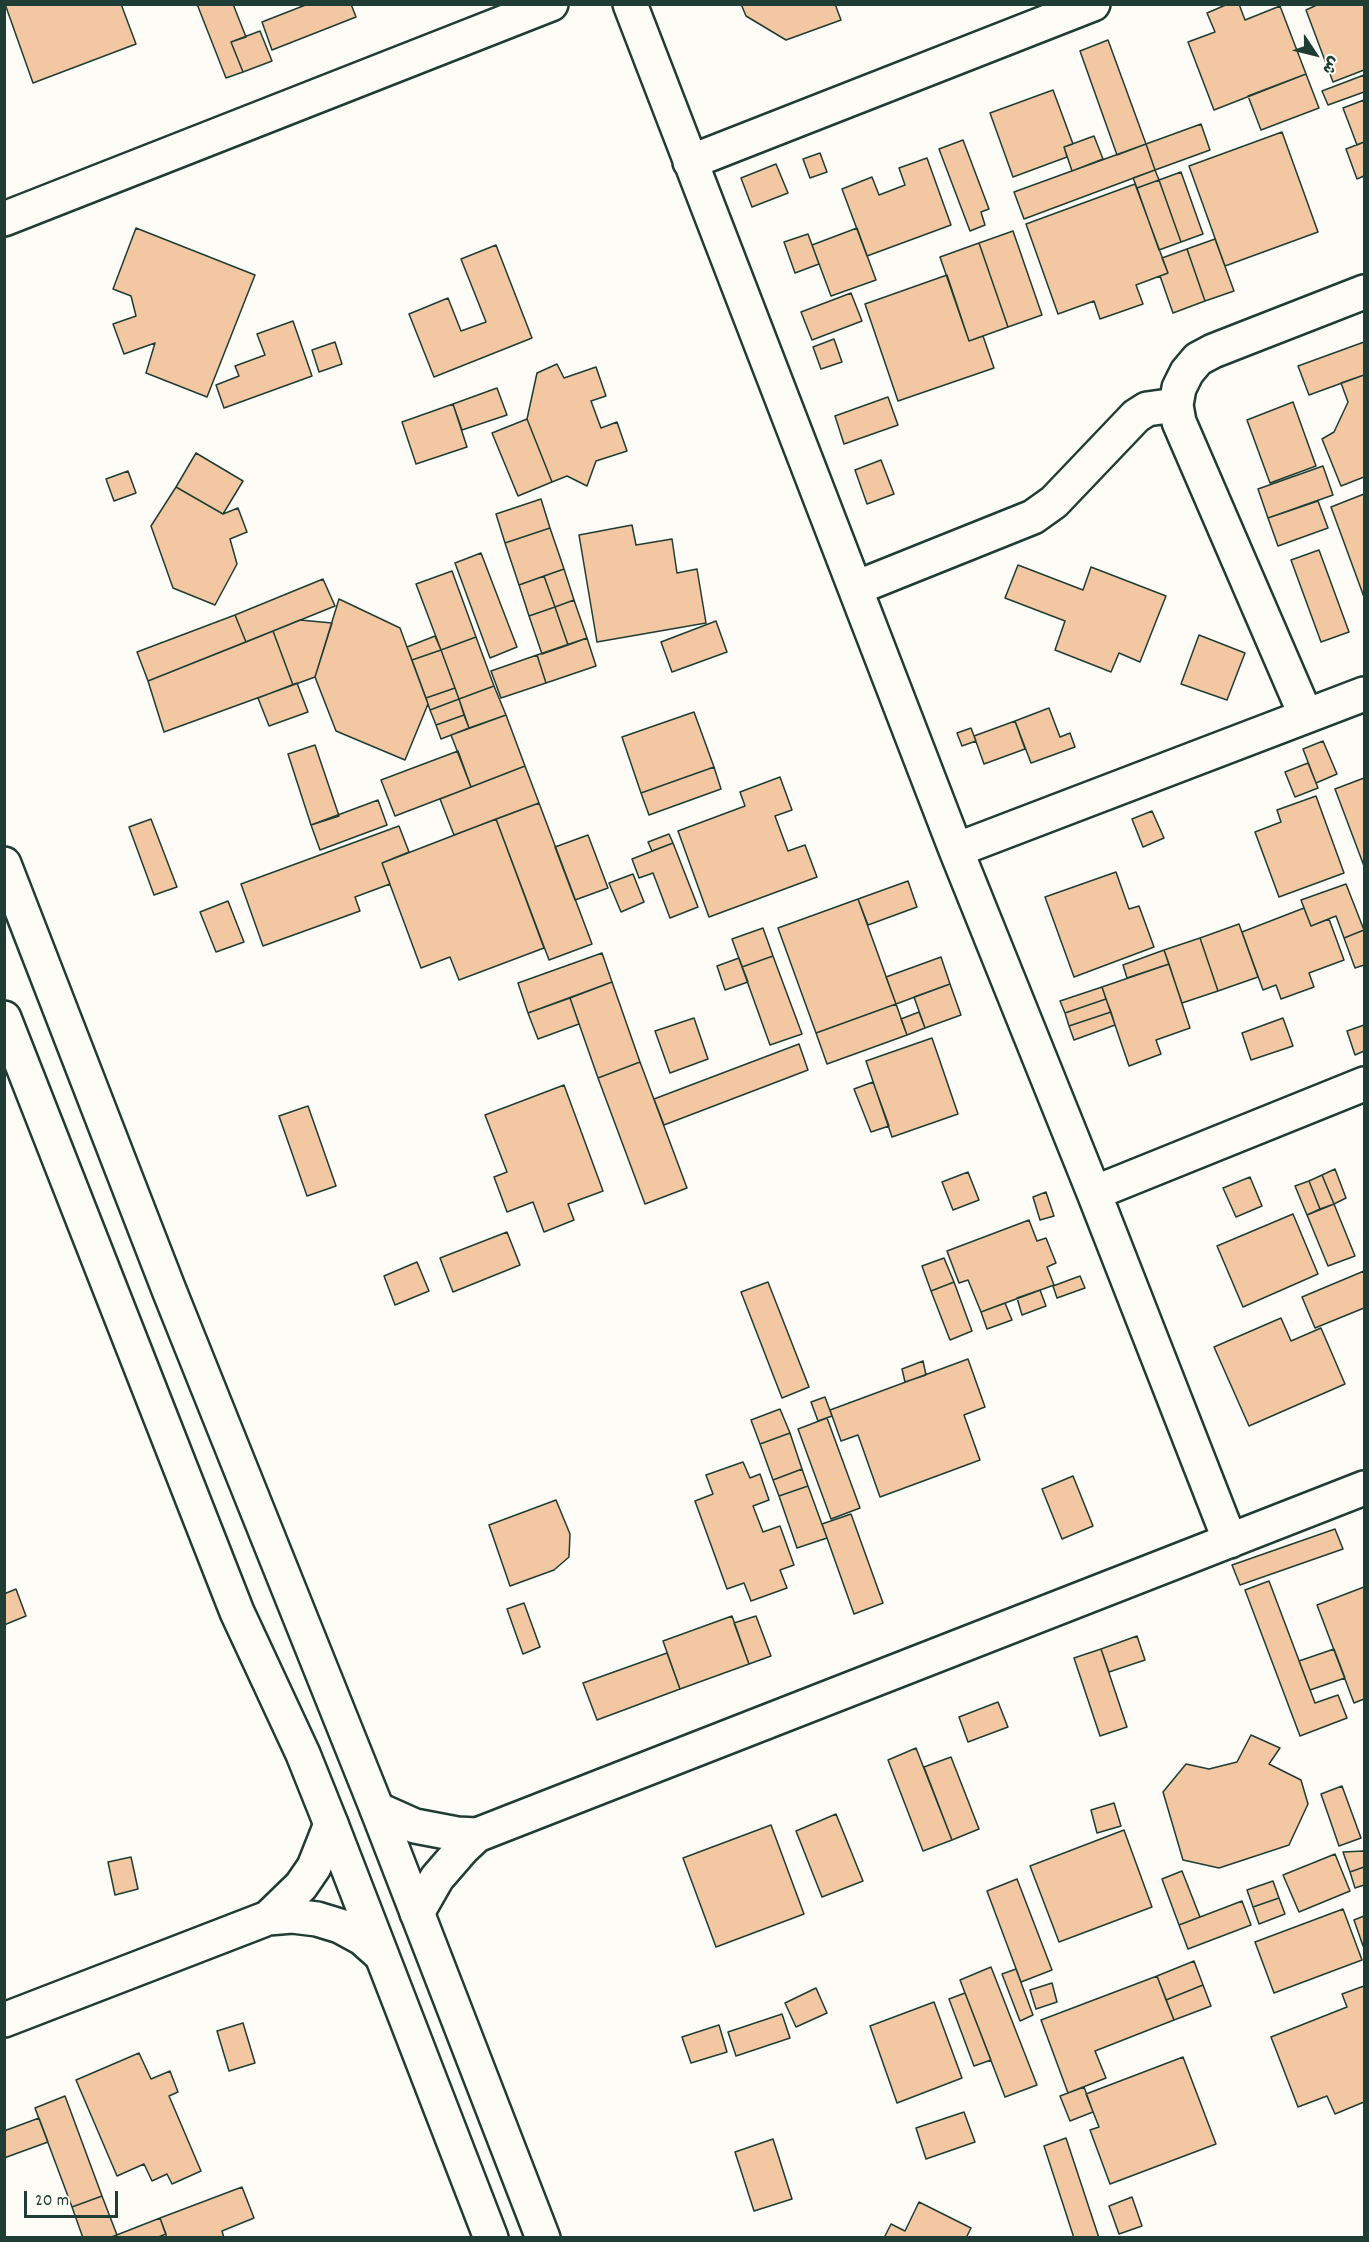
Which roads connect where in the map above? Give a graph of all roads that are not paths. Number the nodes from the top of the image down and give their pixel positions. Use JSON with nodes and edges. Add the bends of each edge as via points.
{"nodes":[{"id":1,"x":551,"y":4,"type":"edge"},
{"id":2,"x":630,"y":4,"type":"edge"},
{"id":3,"x":1092,"y":4,"type":"edge"},
{"id":4,"x":690,"y":162,"type":"junction"},
{"id":5,"x":4,"y":219,"type":"edge"},
{"id":6,"x":1365,"y":292,"type":"edge"},
{"id":7,"x":1176,"y":405,"type":"junction"},
{"id":8,"x":856,"y":588,"type":"junction"},
{"id":9,"x":1365,"y":694,"type":"edge"},
{"id":10,"x":1305,"y":716,"type":"junction"},
{"id":11,"x":956,"y":850,"type":"junction"},
{"id":12,"x":4,"y":864,"type":"edge"},
{"id":13,"x":4,"y":1018,"type":"edge"},
{"id":14,"x":1365,"y":1084,"type":"edge"},
{"id":15,"x":1094,"y":1193,"type":"junction"},
{"id":16,"x":1365,"y":1488,"type":"edge"},
{"id":17,"x":1230,"y":1541,"type":"junction"},
{"id":18,"x":377,"y":1809,"type":"junction"},
{"id":19,"x":331,"y":1824,"type":"junction"},
{"id":20,"x":477,"y":1834,"type":"junction"},
{"id":21,"x":417,"y":1913,"type":"junction"},
{"id":22,"x":268,"y":1918,"type":"junction"},
{"id":23,"x":380,"y":1954,"type":"junction"},
{"id":24,"x":4,"y":2020,"type":"edge"},
{"id":25,"x":490,"y":2238,"type":"edge"},
{"id":26,"x":543,"y":2238,"type":"edge"}],
"edges":[{"from":1,"to":5,"type":"street"},
{"from":2,"to":4,"type":"street"},
{"from":3,"to":4,"type":"street"},
{"from":4,"to":8,"type":"street"},
{"from":6,"to":7,"type":"street","via":[[1198,359],[1186,372]]},
{"from":7,"to":8,"type":"street","via":[[1147,409],[1136,416],[1053,502],[1033,517]]},
{"from":7,"to":10,"type":"street","via":[[1179,422]]},
{"from":8,"to":11,"type":"street"},
{"from":9,"to":10,"type":"street"},
{"from":10,"to":11,"type":"street"},
{"from":11,"to":15,"type":"street"},
{"from":12,"to":18,"type":"street"},
{"from":13,"to":19,"type":"street","via":[[237,1612]]},
{"from":14,"to":15,"type":"street"},
{"from":15,"to":17,"type":"street"},
{"from":16,"to":17,"type":"street"},
{"from":17,"to":20,"type":"street"},
{"from":18,"to":20,"type":"street","via":[[415,1826]]},
{"from":18,"to":21,"type":"street"},
{"from":19,"to":22,"type":"street","via":[[314,1867],[301,1886]]},
{"from":19,"to":23,"type":"street"},
{"from":20,"to":21,"type":"street","via":[[437,1878]]},
{"from":21,"to":26,"type":"street"},
{"from":22,"to":23,"type":"street","via":[[292,1916],[340,1926]]},
{"from":22,"to":24,"type":"street"},
{"from":23,"to":25,"type":"street"}]}
